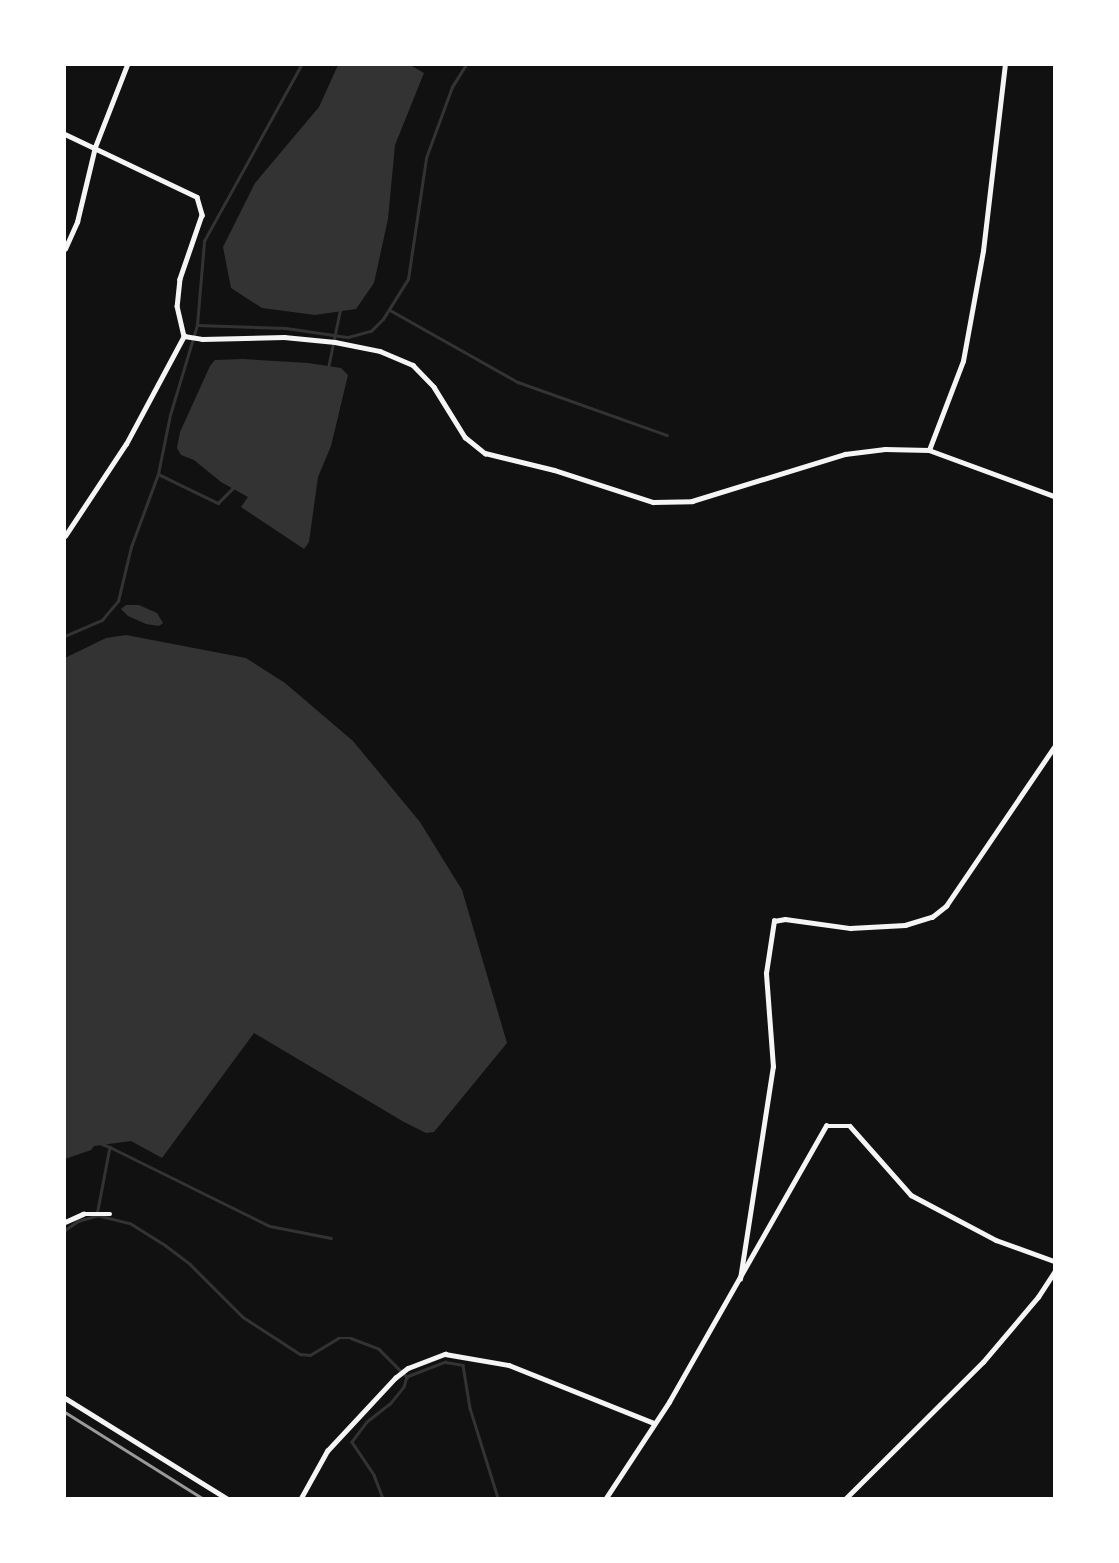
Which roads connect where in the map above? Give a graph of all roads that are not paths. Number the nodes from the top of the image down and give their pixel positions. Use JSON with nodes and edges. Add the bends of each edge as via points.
{"nodes":[{"id":1,"x":127,"y":65,"type":"edge"},
{"id":2,"x":1005,"y":65,"type":"edge"},
{"id":3,"x":65,"y":134,"type":"edge"},
{"id":4,"x":95,"y":146,"type":"junction"},
{"id":5,"x":65,"y":249,"type":"edge"},
{"id":6,"x":184,"y":336,"type":"junction"},
{"id":7,"x":929,"y":450,"type":"junction"},
{"id":8,"x":1054,"y":496,"type":"edge"},
{"id":9,"x":65,"y":536,"type":"edge"},
{"id":10,"x":1054,"y":747,"type":"edge"},
{"id":11,"x":106,"y":1214,"type":"dead end"},
{"id":12,"x":65,"y":1222,"type":"edge"},
{"id":13,"x":1054,"y":1261,"type":"edge"},
{"id":14,"x":1054,"y":1272,"type":"edge"},
{"id":15,"x":740,"y":1279,"type":"junction"},
{"id":16,"x":65,"y":1398,"type":"edge"},
{"id":17,"x":654,"y":1423,"type":"junction"},
{"id":18,"x":226,"y":1498,"type":"edge"},
{"id":19,"x":301,"y":1498,"type":"edge"},
{"id":20,"x":606,"y":1498,"type":"edge"},
{"id":21,"x":846,"y":1498,"type":"edge"}],
"edges":[{"from":1,"to":4,"type":"street"},
{"from":2,"to":7,"type":"street","via":[[983,251],[962,361]]},
{"from":3,"to":4,"type":"street"},
{"from":4,"to":5,"type":"street","via":[[77,222]]},
{"from":4,"to":6,"type":"street","via":[[197,197],[202,215],[180,279],[177,306]]},
{"from":6,"to":7,"type":"street","via":[[284,337],[380,351],[413,365],[434,387],[465,437],[485,453],[653,502],[692,501],[845,454]]},
{"from":6,"to":9,"type":"street","via":[[126,444]]},
{"from":7,"to":8,"type":"street"},
{"from":10,"to":15,"type":"street","via":[[946,906],[932,917],[905,925],[850,928],[774,921],[766,973],[773,1067]]},
{"from":11,"to":12,"type":"street","via":[[83,1214]]},
{"from":13,"to":15,"type":"street","via":[[996,1240],[911,1195],[859,1134],[850,1126],[837,1124],[826,1126],[818,1136],[801,1175]]},
{"from":14,"to":21,"type":"street","via":[[983,1362]]},
{"from":15,"to":17,"type":"street"},
{"from":16,"to":18,"type":"street"},
{"from":17,"to":19,"type":"street","via":[[509,1365],[446,1354],[398,1376],[327,1451]]},
{"from":17,"to":20,"type":"street"}]}
